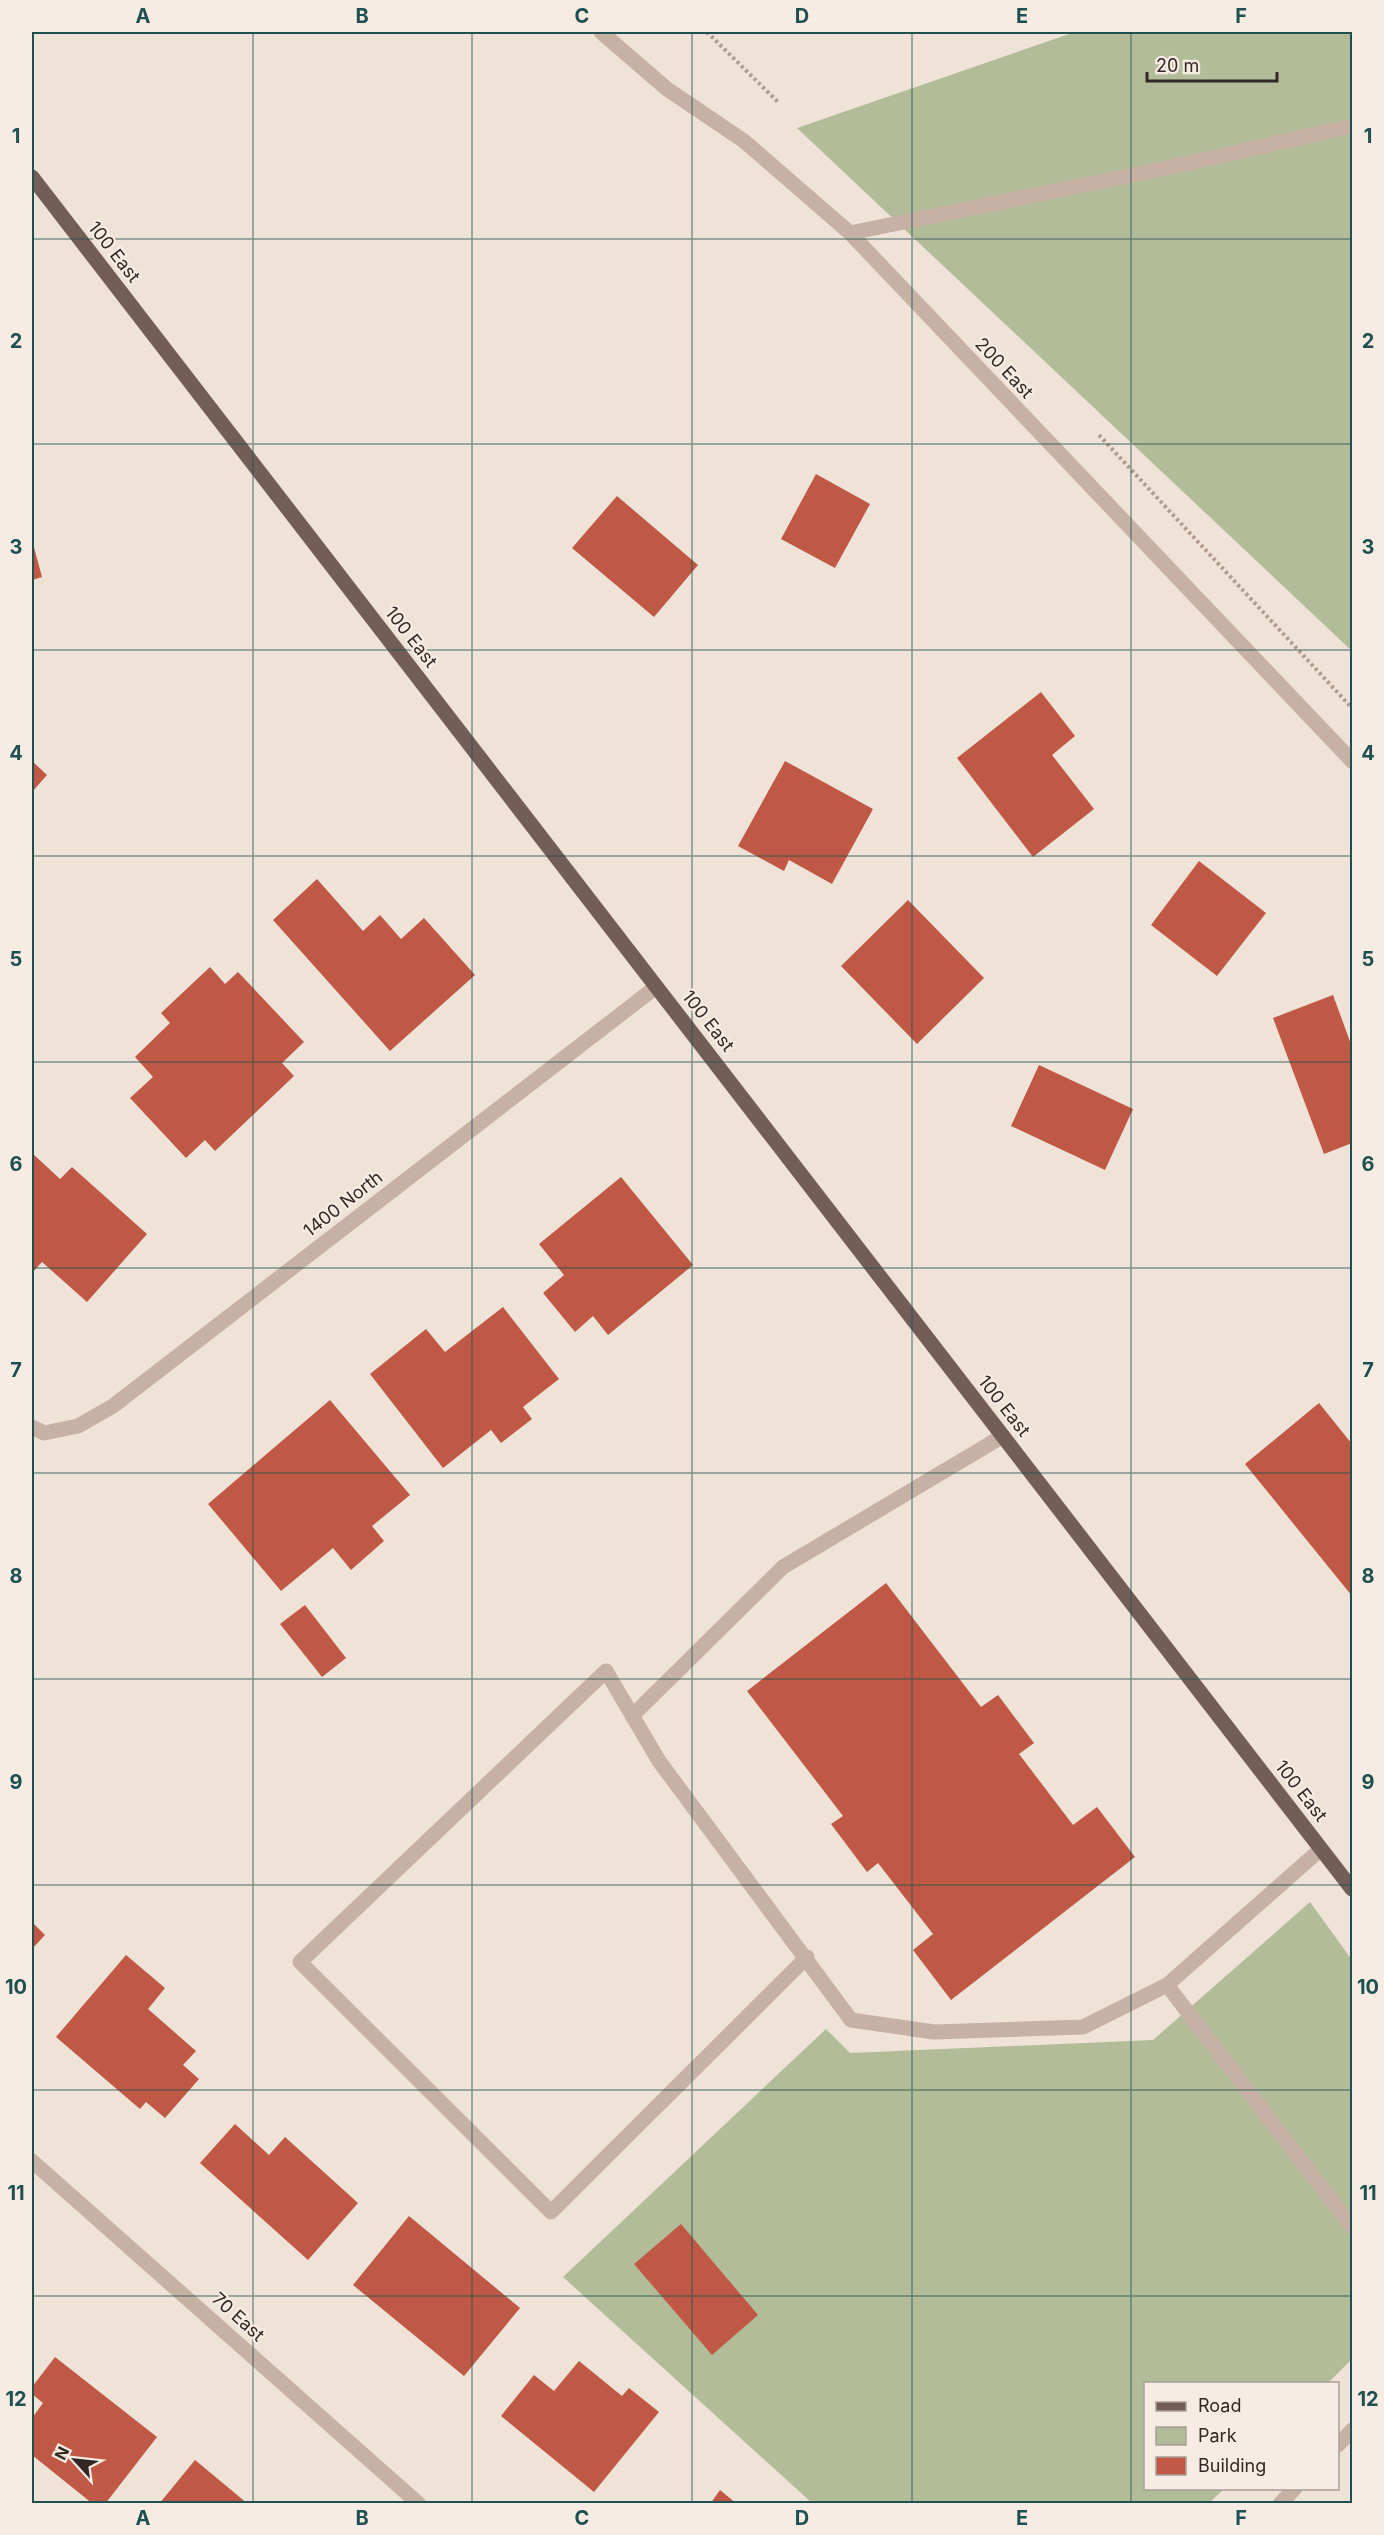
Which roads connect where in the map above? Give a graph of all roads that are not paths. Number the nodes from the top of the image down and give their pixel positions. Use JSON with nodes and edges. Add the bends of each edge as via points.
{"nodes":[{"id":1,"x":601,"y":32,"type":"edge"},
{"id":2,"x":1353,"y":126,"type":"edge"},
{"id":3,"x":32,"y":177,"type":"edge"},
{"id":4,"x":850,"y":233,"type":"junction"},
{"id":5,"x":1353,"y":761,"type":"edge"},
{"id":6,"x":656,"y":987,"type":"junction"},
{"id":7,"x":38,"y":1430,"type":"edge"},
{"id":8,"x":1003,"y":1436,"type":"junction"},
{"id":9,"x":633,"y":1716,"type":"junction"},
{"id":10,"x":1321,"y":1849,"type":"junction"},
{"id":11,"x":1353,"y":1889,"type":"edge"},
{"id":12,"x":807,"y":1957,"type":"junction"},
{"id":13,"x":1167,"y":1984,"type":"junction"},
{"id":14,"x":32,"y":2161,"type":"edge"},
{"id":15,"x":1353,"y":2227,"type":"edge"},
{"id":16,"x":1353,"y":2430,"type":"edge"},
{"id":17,"x":1339,"y":2444,"type":"edge"},
{"id":18,"x":1293,"y":2490,"type":"edge"},
{"id":19,"x":419,"y":2504,"type":"edge"},
{"id":20,"x":1280,"y":2504,"type":"edge"}],
"edges":[{"from":1,"to":4,"type":"street","name":"200 East","via":[[667,89],[744,141]]},
{"from":2,"to":4,"type":"street","via":[[1162,170]]},
{"from":3,"to":6,"type":"main road","name":"100 East"},
{"from":4,"to":5,"type":"street","name":"200 East"},
{"from":6,"to":7,"type":"street","name":"1400 North","via":[[113,1406],[78,1426]]},
{"from":6,"to":8,"type":"main road","name":"100 East"},
{"from":8,"to":9,"type":"street","via":[[783,1567]]},
{"from":8,"to":10,"type":"main road","name":"100 East"},
{"from":9,"to":12,"type":"street","via":[[658,1761]]},
{"from":9,"to":12,"type":"street","via":[[606,1671],[300,1962],[551,2212]]},
{"from":10,"to":11,"type":"main road","name":"100 East"},
{"from":10,"to":13,"type":"street"},
{"from":12,"to":13,"type":"street","via":[[851,2020],[934,2032],[1083,2027]]},
{"from":13,"to":15,"type":"street"},
{"from":14,"to":19,"type":"street","name":"70 East"},
{"from":16,"to":17,"type":"street"},
{"from":18,"to":20,"type":"street"}]}
